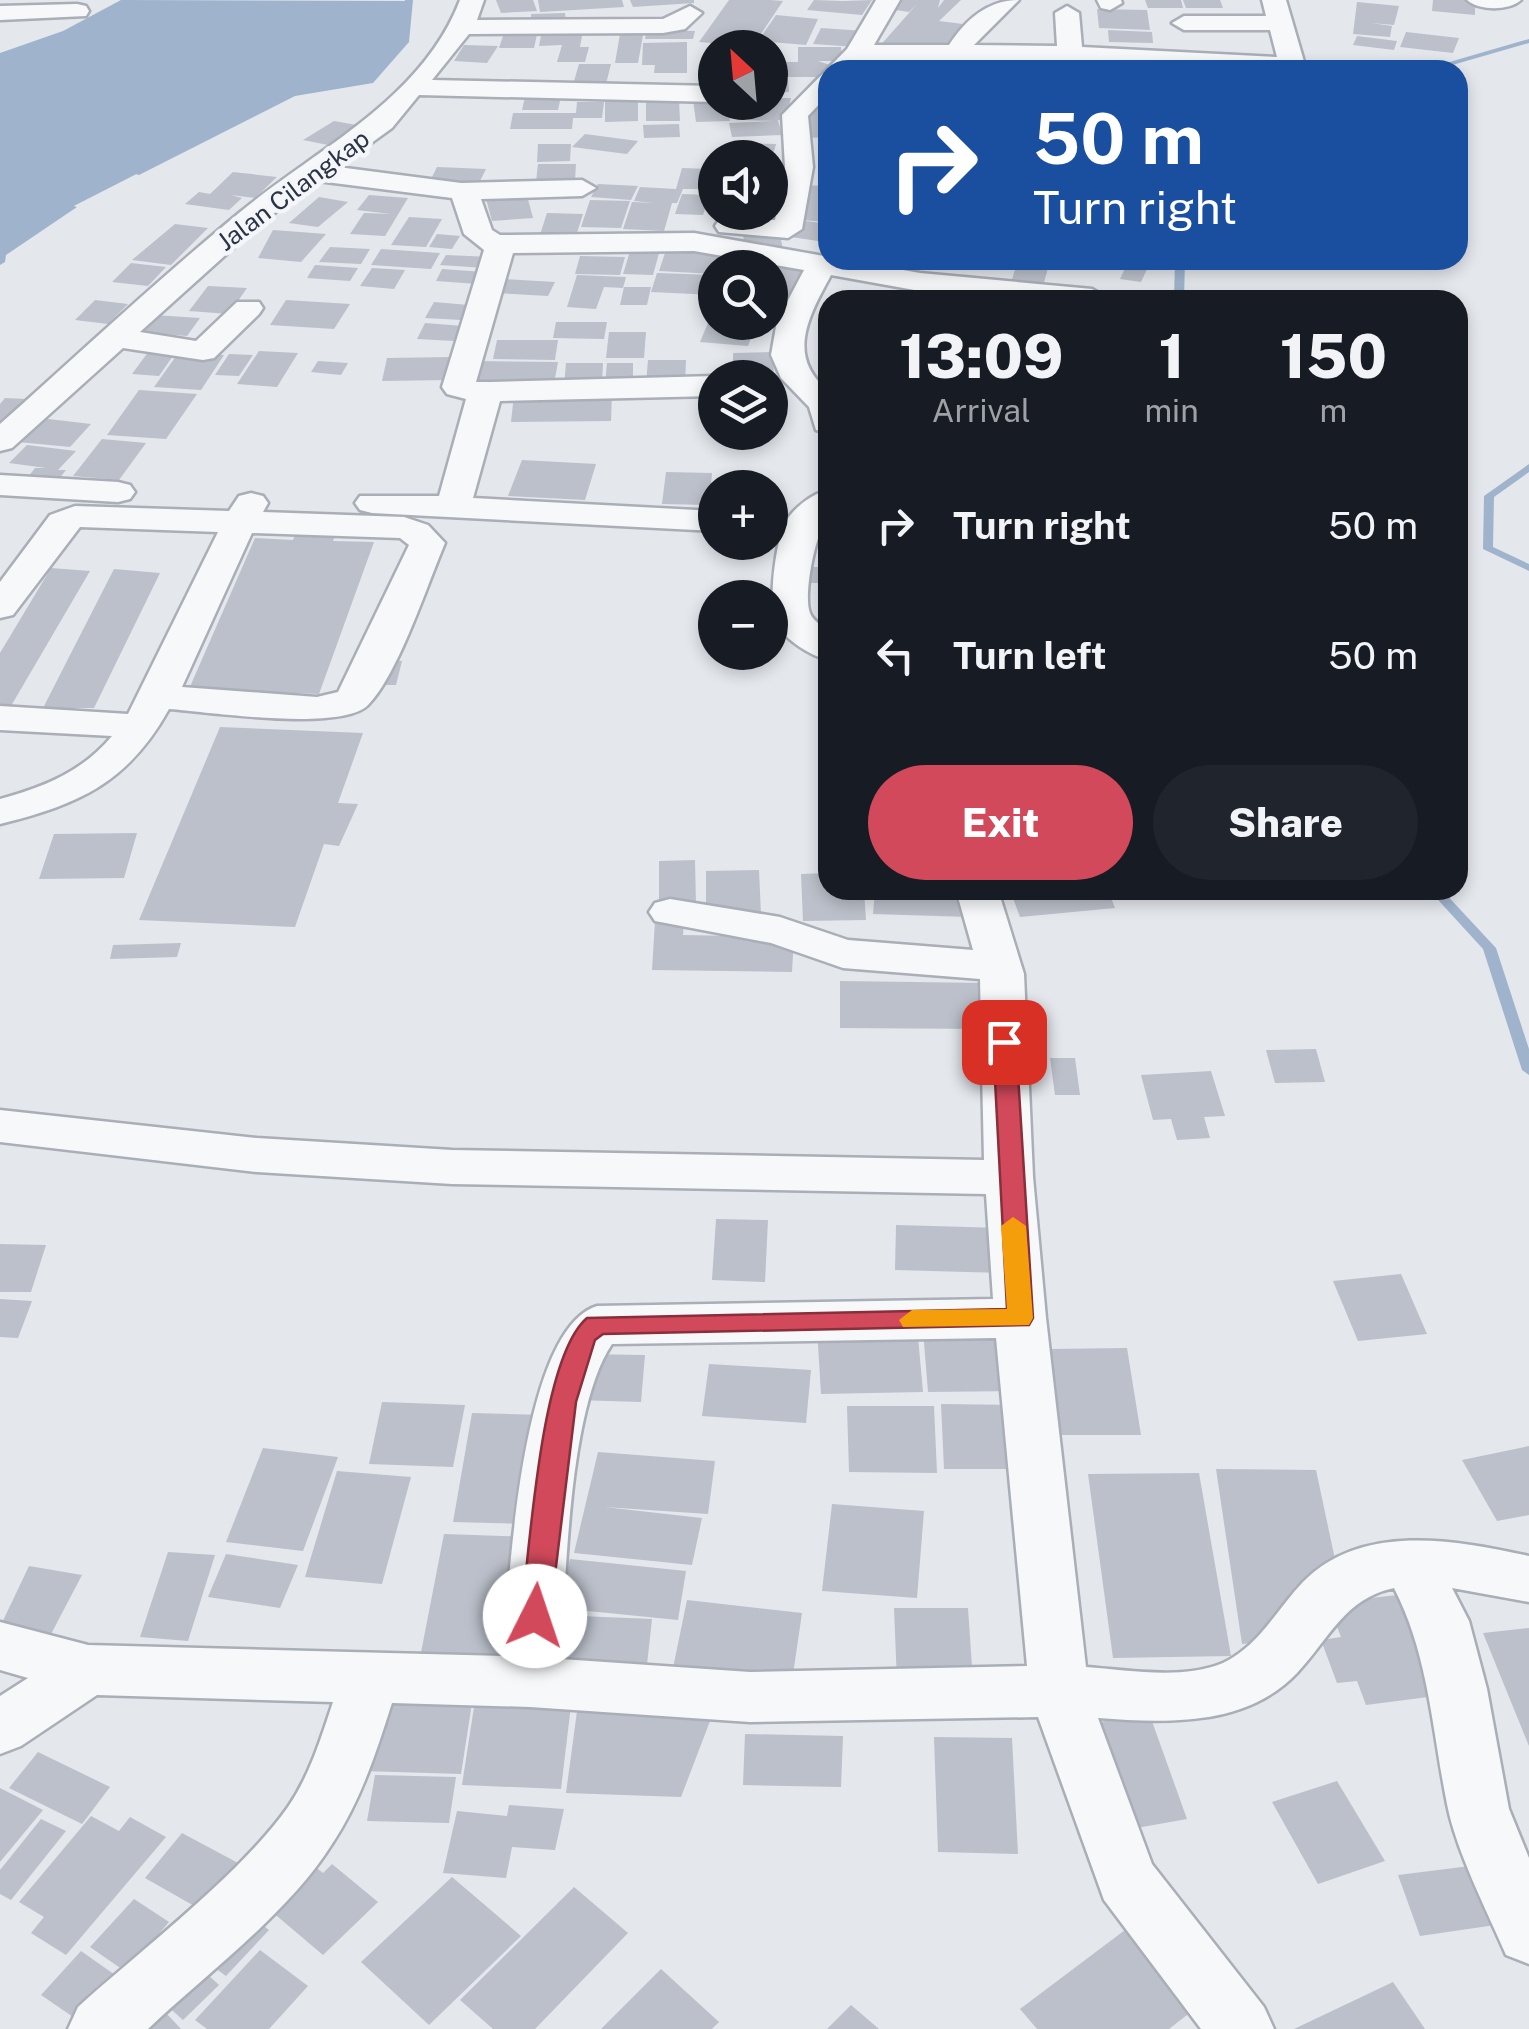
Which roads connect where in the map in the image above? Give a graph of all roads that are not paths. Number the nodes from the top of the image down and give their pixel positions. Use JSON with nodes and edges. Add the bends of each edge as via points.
{"nodes":[{"id":1,"x":888,"y":0,"type":"edge"},
{"id":2,"x":1007,"y":0,"type":"edge"},
{"id":3,"x":1479,"y":0,"type":"edge"},
{"id":4,"x":1508,"y":0,"type":"edge"},
{"id":5,"x":78,"y":11,"type":"dead end"},
{"id":6,"x":1277,"y":11,"type":"edge"},
{"id":7,"x":0,"y":13,"type":"edge"},
{"id":8,"x":467,"y":13,"type":"edge"},
{"id":9,"x":690,"y":13,"type":"dead end"},
{"id":10,"x":1068,"y":13,"type":"dead end"},
{"id":11,"x":1184,"y":22,"type":"dead end"},
{"id":12,"x":1070,"y":54,"type":"junction"},
{"id":13,"x":849,"y":60,"type":"edge"},
{"id":14,"x":944,"y":60,"type":"edge"},
{"id":15,"x":1181,"y":60,"type":"edge"},
{"id":16,"x":1290,"y":60,"type":"edge"},
{"id":17,"x":413,"y":87,"type":"junction"},
{"id":18,"x":818,"y":87,"type":"edge"},
{"id":19,"x":788,"y":92,"type":"edge"},
{"id":20,"x":698,"y":94,"type":"edge"},
{"id":21,"x":798,"y":172,"type":"junction"},
{"id":22,"x":818,"y":172,"type":"edge"},
{"id":23,"x":317,"y":173,"type":"junction"},
{"id":24,"x":582,"y":188,"type":"dead end"},
{"id":25,"x":461,"y":191,"type":"junction"},
{"id":26,"x":661,"y":240,"type":"junction"},
{"id":27,"x":501,"y":244,"type":"junction"},
{"id":28,"x":818,"y":263,"type":"edge"},
{"id":29,"x":819,"y":270,"type":"edge"},
{"id":30,"x":855,"y":270,"type":"edge"},
{"id":31,"x":1006,"y":290,"type":"edge"},
{"id":32,"x":248,"y":308,"type":"dead end"},
{"id":33,"x":113,"y":337,"type":"junction"},
{"id":34,"x":698,"y":386,"type":"edge"},
{"id":35,"x":486,"y":396,"type":"junction"},
{"id":36,"x":810,"y":400,"type":"edge"},
{"id":37,"x":0,"y":441,"type":"edge"},
{"id":38,"x":0,"y":485,"type":"edge"},
{"id":39,"x":818,"y":506,"type":"edge"},
{"id":40,"x":454,"y":507,"type":"junction"},
{"id":41,"x":246,"y":510,"type":"junction"},
{"id":42,"x":698,"y":519,"type":"edge"},
{"id":43,"x":788,"y":523,"type":"edge"},
{"id":44,"x":787,"y":560,"type":"edge"},
{"id":45,"x":0,"y":607,"type":"edge"},
{"id":46,"x":818,"y":641,"type":"edge"},
{"id":47,"x":148,"y":711,"type":"junction"},
{"id":48,"x":0,"y":718,"type":"edge"},
{"id":49,"x":0,"y":812,"type":"edge"},
{"id":50,"x":980,"y":900,"type":"edge"},
{"id":51,"x":670,"y":912,"type":"dead end"},
{"id":52,"x":1001,"y":966,"type":"junction"},
{"id":53,"x":0,"y":1126,"type":"edge"},
{"id":54,"x":1009,"y":1178,"type":"junction"},
{"id":55,"x":1020,"y":1318,"type":"junction"},
{"id":56,"x":1410,"y":1564,"type":"junction"},
{"id":57,"x":1529,"y":1579,"type":"edge"},
{"id":58,"x":0,"y":1646,"type":"edge"},
{"id":59,"x":88,"y":1670,"type":"junction"},
{"id":60,"x":371,"y":1676,"type":"junction"},
{"id":61,"x":530,"y":1682,"type":"junction"},
{"id":62,"x":1060,"y":1692,"type":"junction"},
{"id":63,"x":0,"y":1728,"type":"edge"},
{"id":64,"x":1529,"y":1934,"type":"edge"},
{"id":65,"x":101,"y":2029,"type":"edge"},
{"id":66,"x":1241,"y":2029,"type":"edge"}],
"edges":[{"from":1,"to":13,"type":"street"},
{"from":2,"to":14,"type":"street"},
{"from":3,"to":4,"type":"street"},
{"from":5,"to":7,"type":"street"},
{"from":6,"to":11,"type":"street"},
{"from":6,"to":16,"type":"street"},
{"from":8,"to":9,"type":"street","via":[[663,26]]},
{"from":8,"to":17,"type":"street","name":"Jalan Cilangkap"},
{"from":10,"to":12,"type":"street"},
{"from":12,"to":14,"type":"street"},
{"from":12,"to":15,"type":"street"},
{"from":17,"to":20,"type":"street"},
{"from":17,"to":23,"type":"street","name":"Jalan Cilangkap","via":[[383,122]]},
{"from":18,"to":19,"type":"street"},
{"from":18,"to":21,"type":"street","via":[[796,115]]},
{"from":21,"to":22,"type":"street"},
{"from":21,"to":26,"type":"street","via":[[788,228],[689,224]]},
{"from":23,"to":25,"type":"street"},
{"from":23,"to":33,"type":"street","name":"Jalan Cilangkap","via":[[251,217]]},
{"from":24,"to":25,"type":"street"},
{"from":25,"to":27,"type":"street","via":[[478,234]]},
{"from":26,"to":27,"type":"street"},
{"from":26,"to":28,"type":"street"},
{"from":27,"to":35,"type":"street","via":[[458,387]]},
{"from":29,"to":36,"type":"street","via":[[783,345]]},
{"from":30,"to":31,"type":"street"},
{"from":32,"to":33,"type":"street","via":[[203,352]]},
{"from":33,"to":37,"type":"street","name":"Jalan Cilangkap"},
{"from":34,"to":35,"type":"street","via":[[501,390]]},
{"from":35,"to":40,"type":"street"},
{"from":38,"to":41,"type":"street"},
{"from":39,"to":43,"type":"street"},
{"from":40,"to":41,"type":"street"},
{"from":40,"to":42,"type":"street"},
{"from":41,"to":45,"type":"street","via":[[66,519]]},
{"from":41,"to":47,"type":"street"},
{"from":41,"to":47,"type":"street","via":[[404,528],[427,543],[352,700],[318,709]]},
{"from":44,"to":46,"type":"street","via":[[794,622]]},
{"from":47,"to":48,"type":"street"},
{"from":47,"to":49,"type":"street","via":[[102,770]]},
{"from":50,"to":52,"type":"street"},
{"from":51,"to":52,"type":"street","via":[[780,931],[843,954]]},
{"from":52,"to":54,"type":"street"},
{"from":53,"to":54,"type":"street","via":[[257,1155],[452,1168]]},
{"from":54,"to":55,"type":"street"},
{"from":55,"to":61,"type":"street","via":[[596,1324],[584,1336],[562,1402],[540,1550]]},
{"from":55,"to":62,"type":"street"},
{"from":56,"to":57,"type":"street"},
{"from":56,"to":62,"type":"street","via":[[1360,1571],[1337,1587],[1266,1668],[1232,1686],[1190,1694]]},
{"from":56,"to":64,"type":"street","via":[[1440,1621],[1478,1810]]},
{"from":58,"to":59,"type":"street"},
{"from":59,"to":60,"type":"street"},
{"from":59,"to":63,"type":"street"},
{"from":60,"to":61,"type":"street"},
{"from":60,"to":65,"type":"street","via":[[338,1774],[310,1826],[277,1867]]},
{"from":61,"to":62,"type":"street","via":[[750,1697]]},
{"from":62,"to":66,"type":"street","via":[[1126,1880]]}]}
